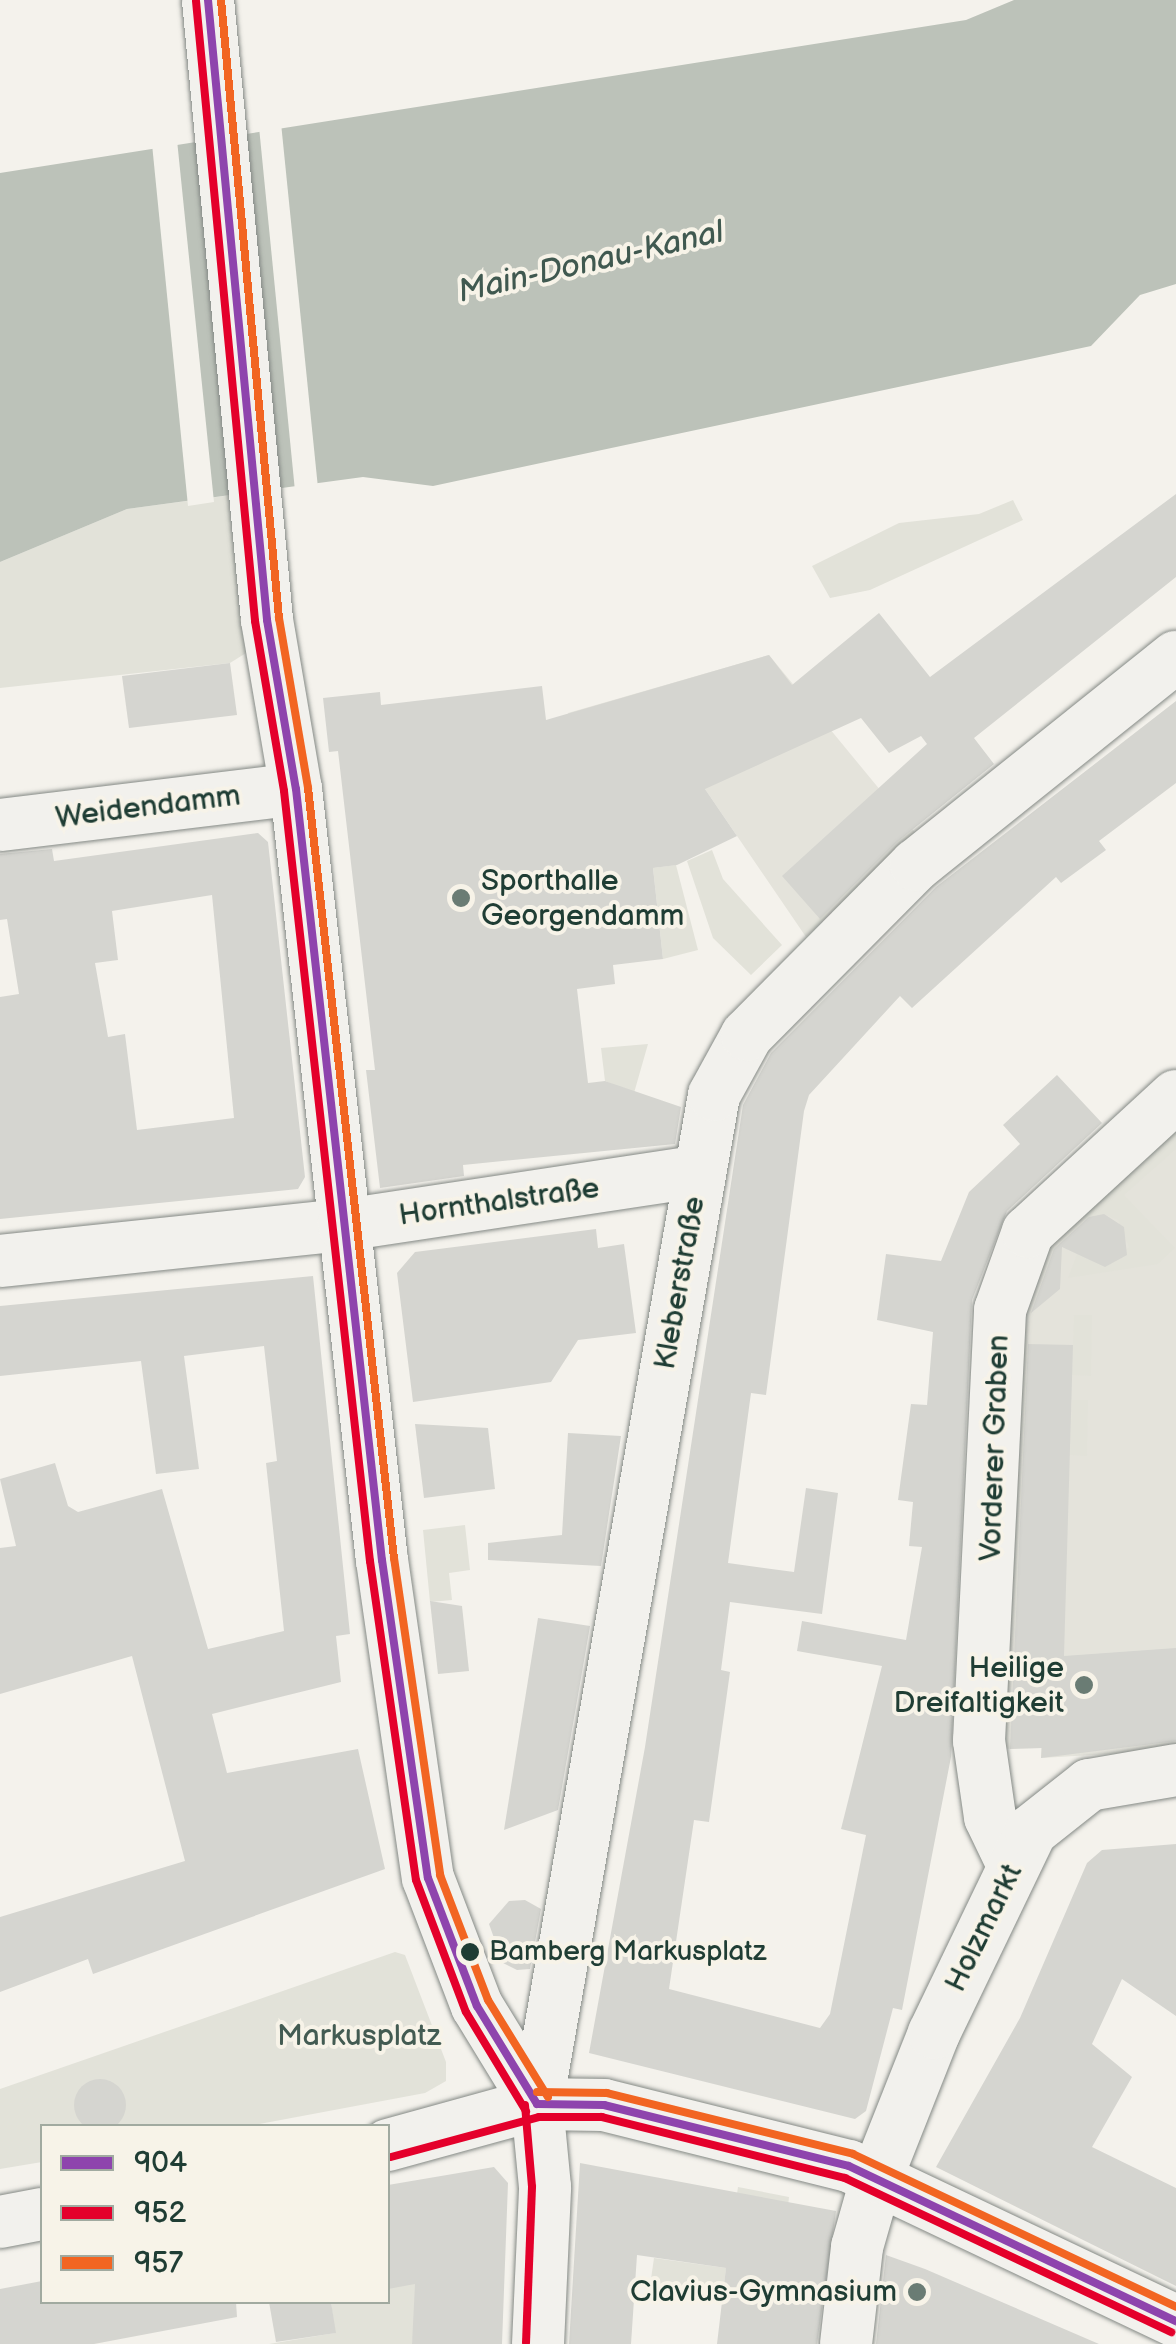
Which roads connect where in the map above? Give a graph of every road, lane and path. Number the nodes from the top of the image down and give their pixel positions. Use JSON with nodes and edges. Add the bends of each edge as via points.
{"nodes":[{"id":1,"x":207,"y":9,"type":"edge"},
{"id":2,"x":1176,"y":657,"type":"edge"},
{"id":3,"x":296,"y":789,"type":"junction"},
{"id":4,"x":0,"y":825,"type":"edge"},
{"id":5,"x":1176,"y":1096,"type":"edge"},
{"id":6,"x":699,"y":1171,"type":"junction"},
{"id":7,"x":344,"y":1225,"type":"junction"},
{"id":8,"x":0,"y":1261,"type":"edge"},
{"id":9,"x":1176,"y":1770,"type":"edge"},
{"id":10,"x":1013,"y":1865,"type":"junction"},
{"id":11,"x":536,"y":2104,"type":"junction"},
{"id":12,"x":390,"y":2144,"type":"edge"},
{"id":13,"x":876,"y":2177,"type":"junction"},
{"id":14,"x":40,"y":2214,"type":"edge"},
{"id":15,"x":0,"y":2222,"type":"edge"},
{"id":16,"x":1176,"y":2322,"type":"edge"},
{"id":17,"x":538,"y":2344,"type":"edge"},
{"id":18,"x":846,"y":2344,"type":"edge"}],
"edges":[{"from":1,"to":3,"type":"street","via":[[267,620]]},
{"from":2,"to":6,"type":"street","name":"Kleberstraße","via":[[916,865],[748,1034],[714,1094]]},
{"from":3,"to":4,"type":"street","name":"Weidendamm"},
{"from":3,"to":7,"type":"street"},
{"from":5,"to":10,"type":"street","name":"Vorderer Graben","via":[[1028,1232],[1000,1310],[979,1741],[990,1817]]},
{"from":6,"to":7,"type":"street","name":"Hornthalstraße"},
{"from":6,"to":11,"type":"street","name":"Kleberstraße"},
{"from":7,"to":8,"type":"street","name":"Hornthalstraße"},
{"from":7,"to":11,"type":"street","via":[[428,1878],[478,2006]]},
{"from":9,"to":10,"type":"street","name":"Holzmarkt","via":[[1078,1792],[1031,1832]]},
{"from":10,"to":13,"type":"street","name":"Holzmarkt"},
{"from":11,"to":12,"type":"street"},
{"from":11,"to":13,"type":"street","via":[[604,2105],[809,2153]]},
{"from":11,"to":17,"type":"street","via":[[545,2187]]},
{"from":13,"to":16,"type":"street"},
{"from":13,"to":18,"type":"street","name":"Holzmarkt","via":[[857,2247]]},
{"from":14,"to":15,"type":"street"}]}
